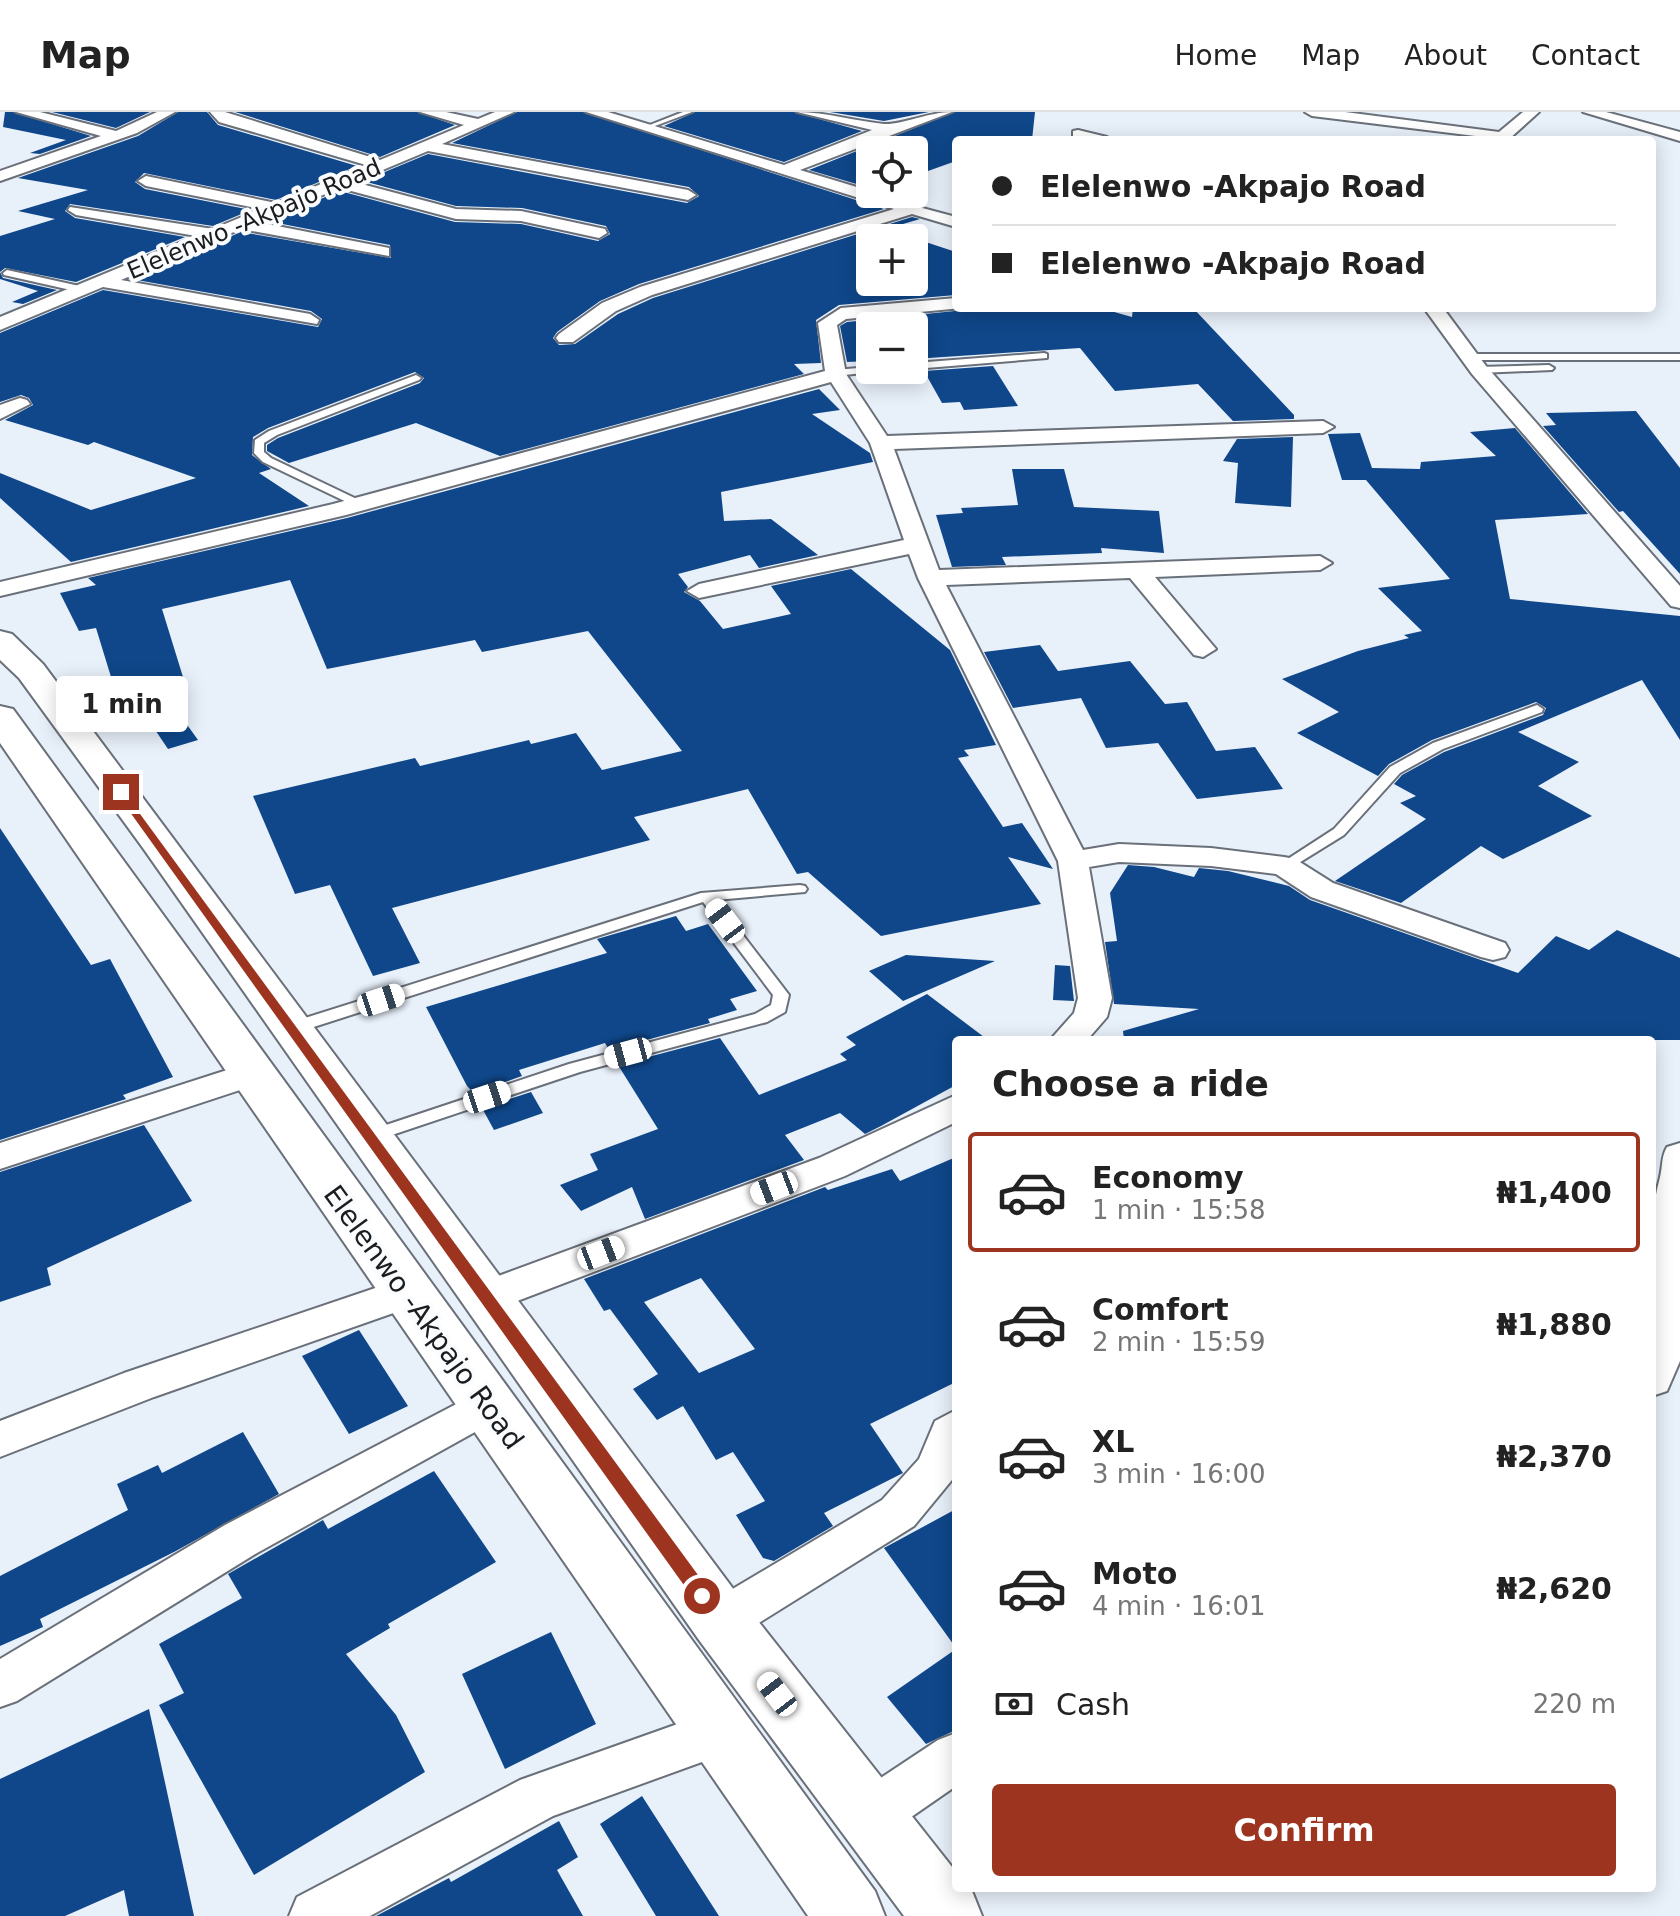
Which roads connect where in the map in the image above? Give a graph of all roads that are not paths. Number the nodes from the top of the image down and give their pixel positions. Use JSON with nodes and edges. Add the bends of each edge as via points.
{"nodes":[{"id":1,"x":23,"y":112,"type":"edge"},
{"id":2,"x":168,"y":112,"type":"edge"},
{"id":3,"x":217,"y":112,"type":"edge"},
{"id":4,"x":427,"y":112,"type":"edge"},
{"id":5,"x":507,"y":112,"type":"edge"},
{"id":6,"x":593,"y":112,"type":"edge"},
{"id":7,"x":689,"y":112,"type":"edge"},
{"id":8,"x":804,"y":112,"type":"edge"},
{"id":9,"x":945,"y":112,"type":"edge"},
{"id":10,"x":1312,"y":112,"type":"edge"},
{"id":11,"x":1532,"y":112,"type":"edge"},
{"id":12,"x":1590,"y":112,"type":"edge"},
{"id":13,"x":833,"y":114,"type":"edge"},
{"id":14,"x":480,"y":124,"type":"junction"},
{"id":15,"x":645,"y":128,"type":"junction"},
{"id":16,"x":888,"y":129,"type":"junction"},
{"id":17,"x":1078,"y":134,"type":"dead end"},
{"id":18,"x":116,"y":135,"type":"junction"},
{"id":19,"x":1086,"y":136,"type":"edge"},
{"id":20,"x":1486,"y":136,"type":"edge"},
{"id":21,"x":1503,"y":136,"type":"edge"},
{"id":22,"x":1680,"y":137,"type":"edge"},
{"id":23,"x":427,"y":146,"type":"junction"},
{"id":24,"x":382,"y":165,"type":"junction"},
{"id":25,"x":783,"y":171,"type":"junction"},
{"id":26,"x":0,"y":176,"type":"edge"},
{"id":27,"x":146,"y":181,"type":"dead end"},
{"id":28,"x":341,"y":183,"type":"junction"},
{"id":29,"x":688,"y":195,"type":"dead end"},
{"id":30,"x":952,"y":204,"type":"edge"},
{"id":31,"x":279,"y":208,"type":"junction"},
{"id":32,"x":76,"y":210,"type":"dead end"},
{"id":33,"x":919,"y":211,"type":"junction"},
{"id":34,"x":952,"y":221,"type":"edge"},
{"id":35,"x":240,"y":224,"type":"junction"},
{"id":36,"x":599,"y":233,"type":"dead end"},
{"id":37,"x":213,"y":234,"type":"junction"},
{"id":38,"x":383,"y":252,"type":"dead end"},
{"id":39,"x":7,"y":273,"type":"dead end"},
{"id":40,"x":103,"y":282,"type":"junction"},
{"id":41,"x":84,"y":290,"type":"junction"},
{"id":42,"x":952,"y":304,"type":"edge"},
{"id":43,"x":1436,"y":312,"type":"edge"},
{"id":44,"x":310,"y":320,"type":"dead end"},
{"id":45,"x":0,"y":324,"type":"edge"},
{"id":46,"x":566,"y":338,"type":"dead end"},
{"id":47,"x":1044,"y":356,"type":"dead end"},
{"id":48,"x":1547,"y":357,"type":"junction"},
{"id":49,"x":1680,"y":357,"type":"edge"},
{"id":50,"x":1474,"y":363,"type":"junction"},
{"id":51,"x":1680,"y":364,"type":"edge"},
{"id":52,"x":928,"y":365,"type":"edge"},
{"id":53,"x":1556,"y":367,"type":"junction"},
{"id":54,"x":856,"y":371,"type":"edge"},
{"id":55,"x":835,"y":373,"type":"junction"},
{"id":56,"x":416,"y":378,"type":"dead end"},
{"id":57,"x":20,"y":404,"type":"dead end"},
{"id":58,"x":0,"y":413,"type":"edge"},
{"id":59,"x":1323,"y":427,"type":"dead end"},
{"id":60,"x":881,"y":443,"type":"junction"},
{"id":61,"x":359,"y":504,"type":"junction"},
{"id":62,"x":916,"y":545,"type":"junction"},
{"id":63,"x":1320,"y":563,"type":"dead end"},
{"id":64,"x":1137,"y":571,"type":"junction"},
{"id":65,"x":930,"y":578,"type":"junction"},
{"id":66,"x":0,"y":589,"type":"edge"},
{"id":67,"x":699,"y":591,"type":"dead end"},
{"id":68,"x":1680,"y":601,"type":"edge"},
{"id":69,"x":0,"y":641,"type":"edge"},
{"id":70,"x":1203,"y":649,"type":"dead end"},
{"id":71,"x":1537,"y":709,"type":"dead end"},
{"id":72,"x":0,"y":717,"type":"edge"},
{"id":73,"x":1073,"y":861,"type":"junction"},
{"id":74,"x":1284,"y":866,"type":"junction"},
{"id":75,"x":800,"y":889,"type":"dead end"},
{"id":76,"x":706,"y":896,"type":"junction"},
{"id":77,"x":1493,"y":950,"type":"dead end"},
{"id":78,"x":292,"y":1028,"type":"junction"},
{"id":79,"x":1071,"y":1036,"type":"edge"},
{"id":80,"x":252,"y":1074,"type":"junction"},
{"id":81,"x":952,"y":1109,"type":"edge"},
{"id":82,"x":370,"y":1136,"type":"junction"},
{"id":83,"x":0,"y":1156,"type":"edge"},
{"id":84,"x":1680,"y":1156,"type":"edge"},
{"id":85,"x":405,"y":1293,"type":"junction"},
{"id":86,"x":485,"y":1297,"type":"junction"},
{"id":87,"x":1656,"y":1369,"type":"edge"},
{"id":88,"x":487,"y":1405,"type":"junction"},
{"id":89,"x":952,"y":1431,"type":"edge"},
{"id":90,"x":0,"y":1439,"type":"edge"},
{"id":91,"x":721,"y":1621,"type":"junction"},
{"id":92,"x":0,"y":1685,"type":"edge"},
{"id":93,"x":717,"y":1733,"type":"junction"},
{"id":94,"x":952,"y":1760,"type":"edge"},
{"id":95,"x":870,"y":1815,"type":"junction"},
{"id":96,"x":316,"y":1916,"type":"edge"},
{"id":97,"x":850,"y":1916,"type":"edge"},
{"id":98,"x":947,"y":1916,"type":"edge"}],
"edges":[{"from":1,"to":18,"type":"street"},
{"from":2,"to":18,"type":"street"},
{"from":3,"to":24,"type":"street","via":[[224,119]]},
{"from":4,"to":14,"type":"street"},
{"from":5,"to":14,"type":"street","name":"Elelenwo -Akpajo Road"},
{"from":6,"to":15,"type":"street"},
{"from":7,"to":15,"type":"lane"},
{"from":8,"to":13,"type":"street"},
{"from":9,"to":16,"type":"street"},
{"from":10,"to":20,"type":"street"},
{"from":11,"to":21,"type":"street"},
{"from":12,"to":22,"type":"street"},
{"from":13,"to":16,"type":"street"},
{"from":14,"to":23,"type":"street","name":"Elelenwo -Akpajo Road"},
{"from":15,"to":25,"type":"street"},
{"from":16,"to":25,"type":"street"},
{"from":17,"to":19,"type":"street"},
{"from":18,"to":26,"type":"street"},
{"from":23,"to":24,"type":"street","name":"Elelenwo -Akpajo Road"},
{"from":23,"to":29,"type":"street"},
{"from":24,"to":28,"type":"street","name":"Elelenwo -Akpajo Road"},
{"from":25,"to":33,"type":"street"},
{"from":27,"to":31,"type":"street"},
{"from":28,"to":31,"type":"street","name":"Elelenwo -Akpajo Road"},
{"from":28,"to":36,"type":"street","via":[[456,214],[521,216]]},
{"from":30,"to":33,"type":"street"},
{"from":31,"to":35,"type":"street","name":"Elelenwo -Akpajo Road"},
{"from":32,"to":37,"type":"street"},
{"from":33,"to":34,"type":"street"},
{"from":33,"to":46,"type":"street","via":[[646,291],[609,307]]},
{"from":35,"to":37,"type":"street","name":"Elelenwo -Akpajo Road"},
{"from":35,"to":38,"type":"street"},
{"from":37,"to":40,"type":"street","name":"Elelenwo -Akpajo Road"},
{"from":39,"to":41,"type":"lane"},
{"from":40,"to":41,"type":"street","name":"Elelenwo -Akpajo Road"},
{"from":40,"to":44,"type":"street"},
{"from":41,"to":45,"type":"street","name":"Elelenwo -Akpajo Road"},
{"from":42,"to":55,"type":"street","via":[[835,316],[827,323]]},
{"from":43,"to":50,"type":"street"},
{"from":47,"to":52,"type":"lane"},
{"from":48,"to":49,"type":"lane"},
{"from":48,"to":50,"type":"lane"},
{"from":48,"to":53,"type":"lane"},
{"from":50,"to":53,"type":"lane"},
{"from":50,"to":68,"type":"street"},
{"from":51,"to":53,"type":"lane"},
{"from":54,"to":55,"type":"lane"},
{"from":55,"to":60,"type":"street"},
{"from":55,"to":61,"type":"street"},
{"from":56,"to":61,"type":"lane","via":[[259,442],[259,453],[267,460]]},
{"from":57,"to":58,"type":"street"},
{"from":59,"to":60,"type":"street"},
{"from":60,"to":62,"type":"street"},
{"from":61,"to":66,"type":"street"},
{"from":62,"to":65,"type":"street"},
{"from":62,"to":67,"type":"street"},
{"from":63,"to":64,"type":"street"},
{"from":64,"to":65,"type":"street"},
{"from":64,"to":70,"type":"street"},
{"from":65,"to":73,"type":"street"},
{"from":69,"to":78,"type":"main road","via":[[31,671]]},
{"from":71,"to":74,"type":"lane","via":[[1438,746],[1395,770],[1339,832]]},
{"from":72,"to":80,"type":"main road","name":"Elelenwo -Akpajo Road"},
{"from":73,"to":74,"type":"street","via":[[1119,853]]},
{"from":73,"to":79,"type":"street","via":[[1095,998],[1090,1017]]},
{"from":74,"to":77,"type":"street","via":[[1322,890]]},
{"from":75,"to":76,"type":"lane"},
{"from":76,"to":78,"type":"lane"},
{"from":76,"to":82,"type":"lane","via":[[781,995],[779,1008],[761,1018],[575,1068]]},
{"from":78,"to":82,"type":"main road"},
{"from":80,"to":83,"type":"street"},
{"from":80,"to":85,"type":"main road","name":"Elelenwo -Akpajo Road"},
{"from":81,"to":86,"type":"street","via":[[832,1167]]},
{"from":82,"to":86,"type":"main road"},
{"from":84,"to":87,"type":"street","via":[[1671,1204],[1666,1344]]},
{"from":85,"to":88,"type":"main road","name":"Elelenwo -Akpajo Road"},
{"from":85,"to":90,"type":"street"},
{"from":86,"to":91,"type":"main road"},
{"from":88,"to":92,"type":"street","via":[[241,1539]]},
{"from":88,"to":93,"type":"main road","name":"Elelenwo -Akpajo Road"},
{"from":89,"to":91,"type":"street","via":[[937,1469],[898,1513]]},
{"from":91,"to":95,"type":"main road"},
{"from":93,"to":96,"type":"street","via":[[538,1797]]},
{"from":93,"to":97,"type":"main road","name":"Elelenwo -Akpajo Road"},
{"from":94,"to":95,"type":"street"},
{"from":95,"to":98,"type":"main road"}]}
